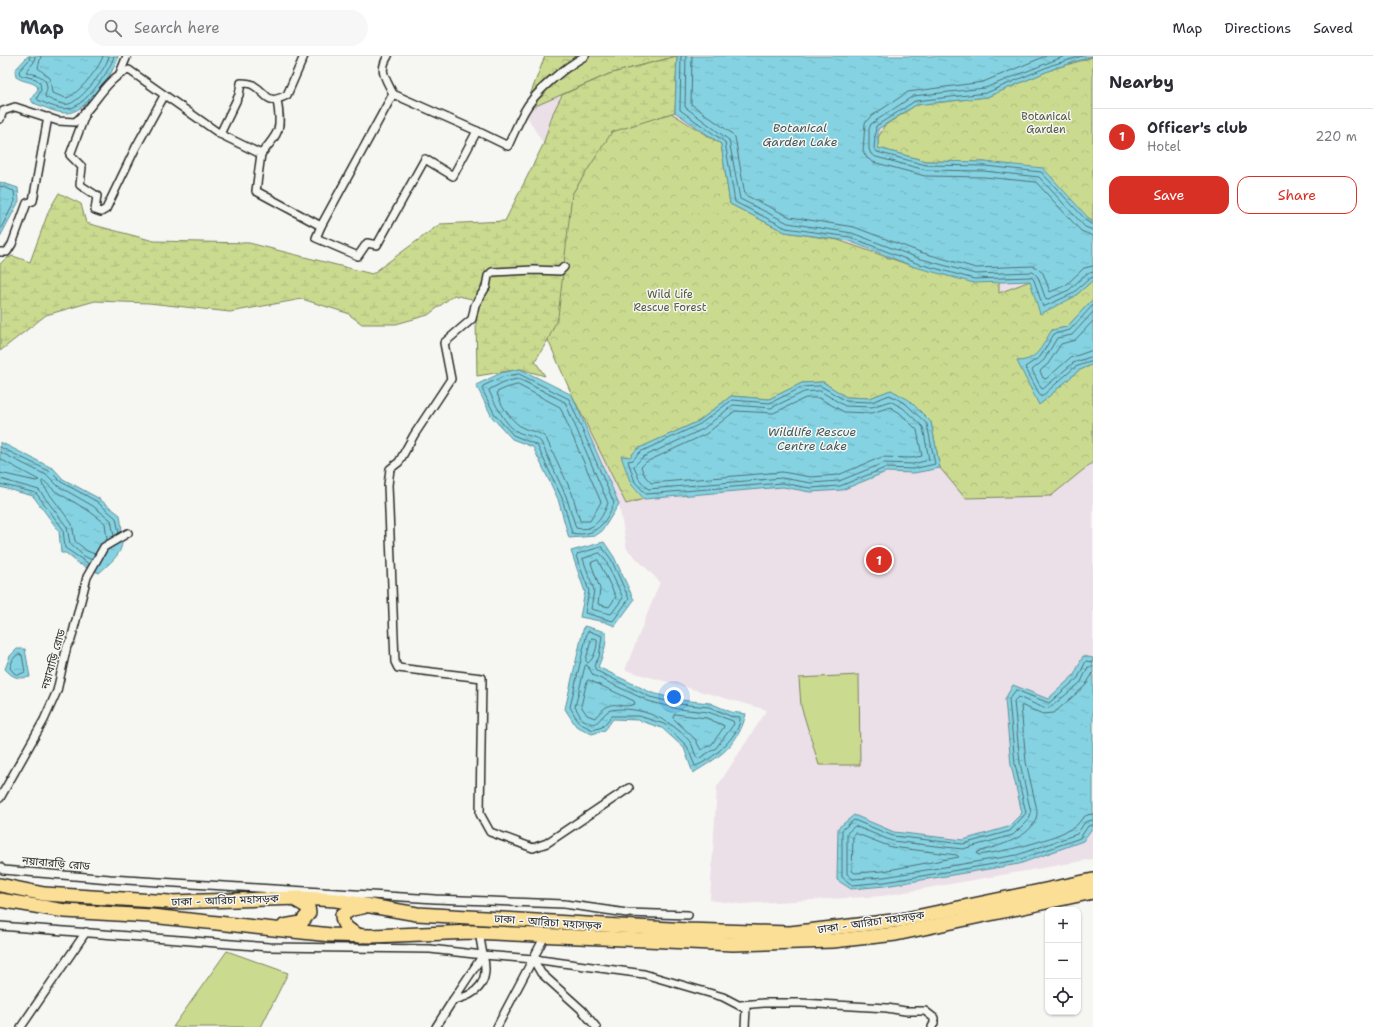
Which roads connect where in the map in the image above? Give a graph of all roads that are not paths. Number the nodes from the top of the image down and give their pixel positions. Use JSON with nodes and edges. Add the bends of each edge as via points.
{"nodes":[{"id":1,"x":127,"y":56,"type":"edge"},
{"id":2,"x":304,"y":56,"type":"edge"},
{"id":3,"x":388,"y":56,"type":"edge"},
{"id":4,"x":585,"y":56,"type":"edge"},
{"id":5,"x":120,"y":73,"type":"junction"},
{"id":6,"x":393,"y":94,"type":"junction"},
{"id":7,"x":164,"y":96,"type":"junction"},
{"id":8,"x":277,"y":100,"type":"junction"},
{"id":9,"x":85,"y":115,"type":"junction"},
{"id":10,"x":48,"y":117,"type":"junction"},
{"id":11,"x":0,"y":119,"type":"edge"},
{"id":12,"x":477,"y":131,"type":"junction"},
{"id":13,"x":220,"y":134,"type":"junction"},
{"id":14,"x":261,"y":154,"type":"junction"},
{"id":15,"x":321,"y":226,"type":"junction"},
{"id":16,"x":0,"y":252,"type":"edge"},
{"id":17,"x":564,"y":267,"type":"dead end"},
{"id":18,"x":128,"y":533,"type":"dead end"},
{"id":19,"x":630,"y":788,"type":"dead end"},
{"id":20,"x":0,"y":798,"type":"edge"},
{"id":21,"x":0,"y":867,"type":"edge"},
{"id":22,"x":1093,"y":880,"type":"edge"},
{"id":23,"x":0,"y":885,"type":"edge"},
{"id":24,"x":1093,"y":892,"type":"edge"},
{"id":25,"x":292,"y":898,"type":"junction"},
{"id":26,"x":0,"y":900,"type":"edge"},
{"id":27,"x":377,"y":908,"type":"junction"},
{"id":28,"x":688,"y":915,"type":"dead end"},
{"id":29,"x":0,"y":926,"type":"edge"},
{"id":30,"x":268,"y":928,"type":"junction"},
{"id":31,"x":86,"y":932,"type":"junction"},
{"id":32,"x":479,"y":932,"type":"junction"},
{"id":33,"x":360,"y":936,"type":"junction"},
{"id":34,"x":545,"y":936,"type":"junction"},
{"id":35,"x":483,"y":954,"type":"junction"},
{"id":36,"x":533,"y":958,"type":"junction"},
{"id":37,"x":454,"y":1000,"type":"junction"},
{"id":38,"x":741,"y":1005,"type":"junction"},
{"id":39,"x":21,"y":1027,"type":"edge"},
{"id":40,"x":436,"y":1027,"type":"edge"},
{"id":41,"x":497,"y":1027,"type":"edge"},
{"id":42,"x":596,"y":1027,"type":"edge"},
{"id":43,"x":745,"y":1027,"type":"edge"},
{"id":44,"x":932,"y":1027,"type":"edge"}],
"edges":[{"from":1,"to":5,"type":"street"},
{"from":2,"to":8,"type":"street","via":[[287,95]]},
{"from":3,"to":6,"type":"street","via":[[382,73]]},
{"from":4,"to":12,"type":"street","via":[[554,78],[534,99],[524,111],[508,146]]},
{"from":5,"to":7,"type":"street","via":[[129,70]]},
{"from":5,"to":9,"type":"street"},
{"from":6,"to":12,"type":"street"},
{"from":6,"to":15,"type":"street"},
{"from":7,"to":9,"type":"street","via":[[106,209],[101,212],[95,210],[96,196],[80,185],[82,167],[70,156]]},
{"from":7,"to":13,"type":"street"},
{"from":8,"to":13,"type":"street","via":[[268,99],[252,84],[241,83],[239,95]]},
{"from":8,"to":14,"type":"street","via":[[280,126],[276,137]]},
{"from":9,"to":10,"type":"street","via":[[75,122],[58,121]]},
{"from":10,"to":11,"type":"street","via":[[15,107],[3,111]]},
{"from":10,"to":16,"type":"street","via":[[33,201],[27,203],[7,252]]},
{"from":12,"to":15,"type":"street","via":[[454,176],[425,159],[377,245],[367,243],[358,256],[316,238]]},
{"from":13,"to":14,"type":"street"},
{"from":14,"to":15,"type":"street","via":[[256,191]]},
{"from":17,"to":19,"type":"street","via":[[560,271],[492,272],[475,305],[472,319],[444,343],[451,379],[399,462],[390,469],[388,485],[394,662],[398,668],[482,678],[480,814],[490,832],[533,848],[547,843]]},
{"from":18,"to":20,"type":"street","name":"নয়াবাড়ি রোড","via":[[104,547],[87,577],[57,691],[44,720]]},
{"from":21,"to":28,"type":"street","name":"নয়াবারড়ি রোড","via":[[110,879],[435,899],[564,904],[627,914]]},
{"from":22,"to":27,"type":"highway","name":"ঢাকা - আরিচা মহাসড়ক","via":[[902,920],[790,933],[687,930],[432,915]]},
{"from":23,"to":25,"type":"highway","name":"ঢাকা - আরিচা মহাসড়ক","via":[[44,894],[170,902]]},
{"from":24,"to":34,"type":"highway","name":"ঢাকা - আরিচা মহাসড়ক","via":[[896,934],[833,941],[733,944]]},
{"from":25,"to":27,"type":"highway","name":"ঢাকা - আরিচা মহাসড়ক","via":[[336,900]]},
{"from":25,"to":30,"type":"highway","via":[[308,907],[307,917],[301,923],[291,926]]},
{"from":26,"to":30,"type":"highway","name":"ঢাকা - আরিচা মহাসড়ক","via":[[65,911],[151,916]]},
{"from":27,"to":33,"type":"highway","via":[[352,909],[342,915],[344,926]]},
{"from":29,"to":31,"type":"street"},
{"from":30,"to":33,"type":"highway","name":"ঢাকা - আরিচা মহাসড়ক"},
{"from":31,"to":35,"type":"street","via":[[269,947],[430,950]]},
{"from":31,"to":39,"type":"street"},
{"from":32,"to":33,"type":"highway","name":"ঢাকা - আরিচা মহাসড়ক"},
{"from":32,"to":34,"type":"highway","name":"ঢাকা - আরিচা মহাসড়ক"},
{"from":32,"to":35,"type":"street"},
{"from":34,"to":36,"type":"street"},
{"from":35,"to":36,"type":"street"},
{"from":35,"to":37,"type":"street"},
{"from":35,"to":37,"type":"street","via":[[485,975],[478,988],[469,996]]},
{"from":36,"to":38,"type":"street","via":[[644,974],[723,997]]},
{"from":36,"to":41,"type":"street"},
{"from":36,"to":42,"type":"street","via":[[541,973],[582,1010]]},
{"from":37,"to":40,"type":"street"},
{"from":38,"to":43,"type":"street","via":[[746,1009]]},
{"from":38,"to":44,"type":"street","via":[[801,1003],[925,1011],[934,1018]]}]}
